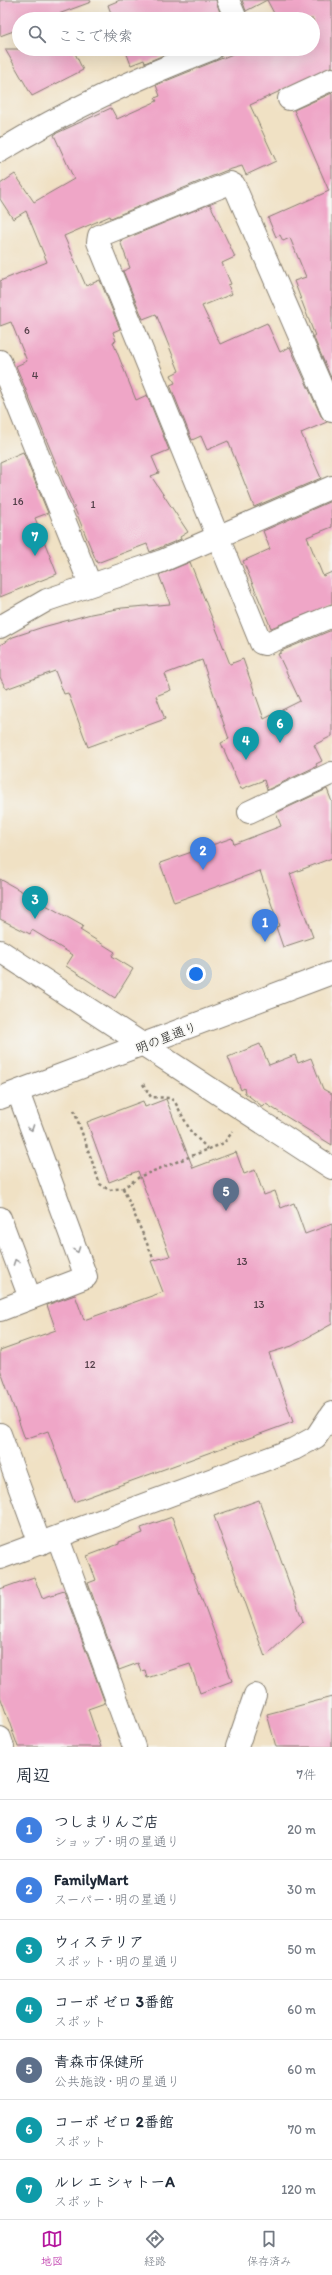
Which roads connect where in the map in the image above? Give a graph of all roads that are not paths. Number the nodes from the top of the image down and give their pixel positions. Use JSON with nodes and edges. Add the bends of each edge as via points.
{"nodes":[{"id":1,"x":228,"y":0,"type":"edge"},
{"id":2,"x":233,"y":12,"type":"edge"},
{"id":3,"x":194,"y":56,"type":"edge"},
{"id":4,"x":332,"y":79,"type":"edge"},
{"id":5,"x":289,"y":99,"type":"dead end"},
{"id":6,"x":0,"y":151,"type":"edge"},
{"id":7,"x":0,"y":362,"type":"edge"},
{"id":8,"x":332,"y":412,"type":"edge"},
{"id":9,"x":332,"y":487,"type":"edge"},
{"id":10,"x":217,"y":537,"type":"junction"},
{"id":11,"x":90,"y":584,"type":"junction"},
{"id":12,"x":332,"y":616,"type":"edge"},
{"id":13,"x":0,"y":627,"type":"edge"},
{"id":14,"x":332,"y":773,"type":"edge"},
{"id":15,"x":250,"y":812,"type":"dead end"},
{"id":16,"x":0,"y":951,"type":"edge"},
{"id":17,"x":332,"y":973,"type":"edge"},
{"id":18,"x":143,"y":1046,"type":"junction"},
{"id":19,"x":9,"y":1095,"type":"edge"},
{"id":20,"x":332,"y":1168,"type":"edge"},
{"id":21,"x":0,"y":1218,"type":"edge"},
{"id":22,"x":30,"y":1298,"type":"junction"},
{"id":23,"x":0,"y":1310,"type":"edge"},
{"id":24,"x":332,"y":1413,"type":"edge"},
{"id":25,"x":0,"y":1434,"type":"edge"},
{"id":26,"x":324,"y":1442,"type":"edge"},
{"id":27,"x":49,"y":1541,"type":"junction"},
{"id":28,"x":0,"y":1558,"type":"edge"},
{"id":29,"x":255,"y":1695,"type":"dead end"},
{"id":30,"x":0,"y":1738,"type":"edge"},
{"id":31,"x":3,"y":1747,"type":"edge"},
{"id":32,"x":134,"y":1747,"type":"edge"},
{"id":33,"x":237,"y":1747,"type":"edge"}],
"edges":[{"from":1,"to":2,"type":"street"},
{"from":3,"to":6,"type":"street","via":[[104,94]]},
{"from":4,"to":5,"type":"street"},
{"from":7,"to":11,"type":"street"},
{"from":8,"to":10,"type":"street","via":[[234,185],[230,184],[100,236],[98,242]]},
{"from":9,"to":10,"type":"street"},
{"from":10,"to":11,"type":"street","via":[[156,564]]},
{"from":10,"to":12,"type":"street","via":[[261,643],[265,644]]},
{"from":11,"to":13,"type":"street","via":[[47,600]]},
{"from":14,"to":15,"type":"street"},
{"from":16,"to":18,"type":"street","via":[[108,1020]]},
{"from":17,"to":18,"type":"street","name":"明の星通り"},
{"from":18,"to":19,"type":"street","name":"明の星通り"},
{"from":18,"to":20,"type":"street"},
{"from":19,"to":22,"type":"street","one_way":true,"via":[[86,1277]]},
{"from":22,"to":21,"type":"street","one_way":true},
{"from":22,"to":23,"type":"street"},
{"from":24,"to":26,"type":"street"},
{"from":25,"to":27,"type":"street"},
{"from":26,"to":27,"type":"street","via":[[294,1449]]},
{"from":27,"to":28,"type":"street"},
{"from":27,"to":32,"type":"street"},
{"from":29,"to":33,"type":"street"},
{"from":30,"to":31,"type":"street"}]}
